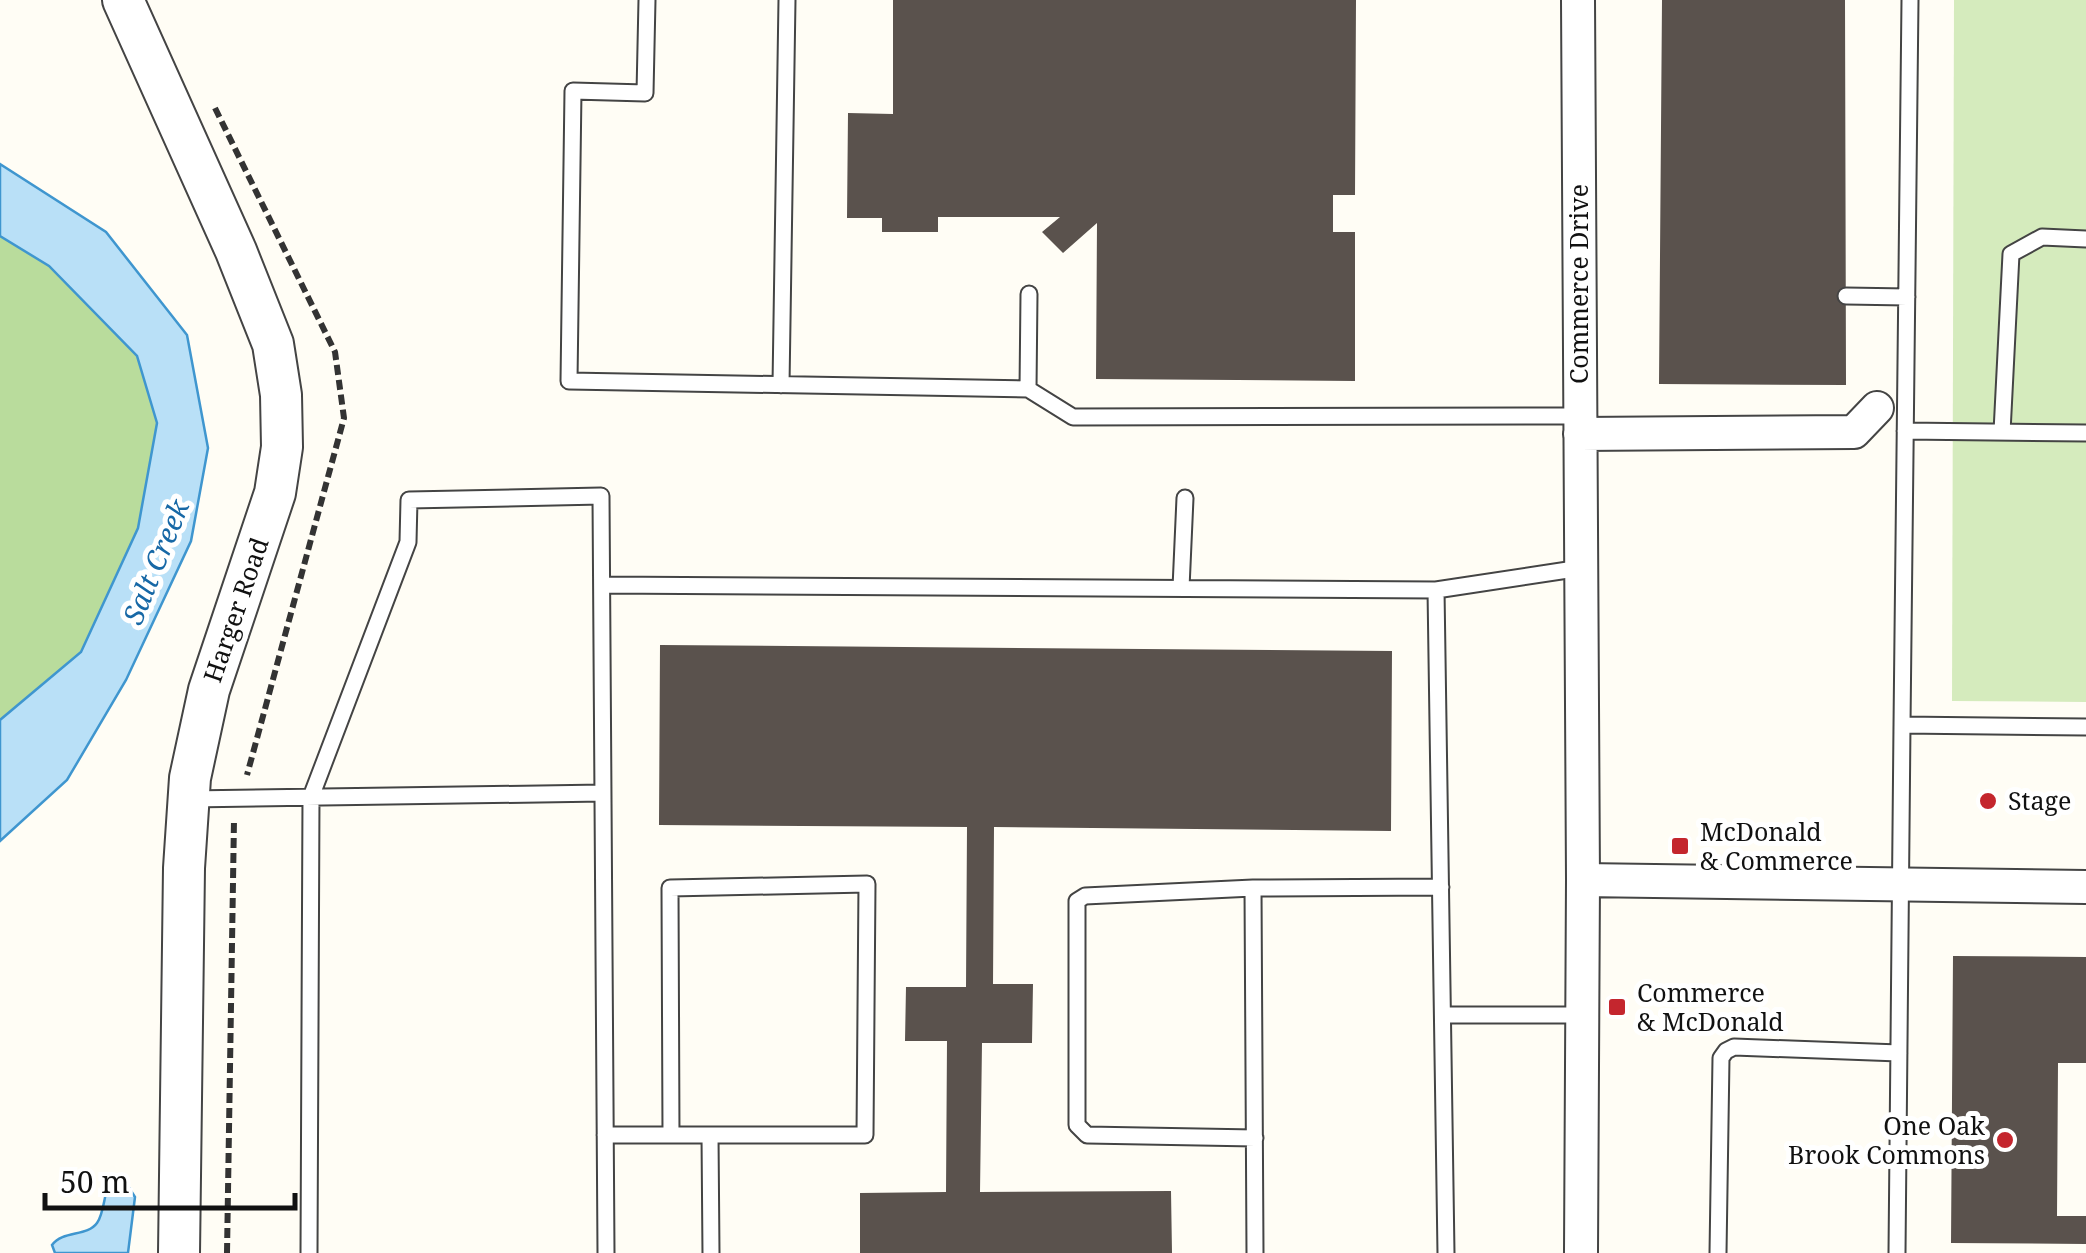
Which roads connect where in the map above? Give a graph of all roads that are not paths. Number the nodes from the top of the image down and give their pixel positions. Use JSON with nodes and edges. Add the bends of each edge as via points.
{"nodes":[{"id":1,"x":122,"y":0,"type":"edge"},
{"id":2,"x":647,"y":0,"type":"edge"},
{"id":3,"x":787,"y":0,"type":"edge"},
{"id":4,"x":1578,"y":0,"type":"edge"},
{"id":5,"x":1910,"y":0,"type":"edge"},
{"id":6,"x":2086,"y":239,"type":"edge"},
{"id":7,"x":1029,"y":294,"type":"dead end"},
{"id":8,"x":1846,"y":296,"type":"dead end"},
{"id":9,"x":1907,"y":298,"type":"junction"},
{"id":10,"x":781,"y":385,"type":"junction"},
{"id":11,"x":1028,"y":389,"type":"junction"},
{"id":12,"x":1891,"y":409,"type":"junction"},
{"id":13,"x":1580,"y":425,"type":"junction"},
{"id":14,"x":1905,"y":432,"type":"junction"},
{"id":15,"x":2002,"y":432,"type":"junction"},
{"id":16,"x":2086,"y":433,"type":"edge"},
{"id":17,"x":1184,"y":498,"type":"dead end"},
{"id":18,"x":1582,"y":568,"type":"junction"},
{"id":19,"x":602,"y":584,"type":"junction"},
{"id":20,"x":1182,"y":588,"type":"junction"},
{"id":21,"x":1436,"y":590,"type":"junction"},
{"id":22,"x":1902,"y":725,"type":"junction"},
{"id":23,"x":2086,"y":727,"type":"edge"},
{"id":24,"x":603,"y":793,"type":"junction"},
{"id":25,"x":311,"y":797,"type":"junction"},
{"id":26,"x":189,"y":799,"type":"junction"},
{"id":27,"x":1583,"y":880,"type":"junction"},
{"id":28,"x":1900,"y":884,"type":"junction"},
{"id":29,"x":1441,"y":887,"type":"junction"},
{"id":30,"x":2086,"y":887,"type":"edge"},
{"id":31,"x":1253,"y":888,"type":"junction"},
{"id":32,"x":1443,"y":1015,"type":"junction"},
{"id":33,"x":1580,"y":1015,"type":"junction"},
{"id":34,"x":1898,"y":1053,"type":"junction"},
{"id":35,"x":605,"y":1135,"type":"junction"},
{"id":36,"x":710,"y":1135,"type":"junction"},
{"id":37,"x":671,"y":1136,"type":"junction"},
{"id":38,"x":1255,"y":1138,"type":"junction"},
{"id":39,"x":178,"y":1253,"type":"edge"},
{"id":40,"x":309,"y":1253,"type":"edge"},
{"id":41,"x":606,"y":1253,"type":"edge"},
{"id":42,"x":711,"y":1253,"type":"edge"},
{"id":43,"x":1255,"y":1253,"type":"edge"},
{"id":44,"x":1446,"y":1253,"type":"edge"},
{"id":45,"x":1581,"y":1253,"type":"edge"},
{"id":46,"x":1718,"y":1253,"type":"edge"},
{"id":47,"x":1897,"y":1253,"type":"edge"}],
"edges":[{"from":1,"to":26,"type":"street","name":"Harger Road","via":[[236,251],[273,344],[282,395],[275,493],[209,690]]},
{"from":2,"to":10,"type":"lane","via":[[644,93],[573,92],[569,381]]},
{"from":3,"to":10,"type":"lane"},
{"from":4,"to":13,"type":"street","name":"Commerce Drive"},
{"from":5,"to":9,"type":"lane"},
{"from":6,"to":15,"type":"lane","via":[[2042,237],[2010,254]]},
{"from":7,"to":11,"type":"lane"},
{"from":8,"to":9,"type":"lane"},
{"from":9,"to":12,"type":"lane"},
{"from":10,"to":11,"type":"lane"},
{"from":11,"to":13,"type":"lane","via":[[1073,416]]},
{"from":12,"to":13,"type":"street","via":[[1854,432]]},
{"from":12,"to":14,"type":"lane"},
{"from":13,"to":18,"type":"street","name":"Commerce Drive"},
{"from":14,"to":15,"type":"lane"},
{"from":14,"to":22,"type":"lane"},
{"from":15,"to":16,"type":"lane"},
{"from":17,"to":20,"type":"lane"},
{"from":18,"to":21,"type":"lane"},
{"from":18,"to":27,"type":"street","name":"Commerce Drive"},
{"from":19,"to":20,"type":"lane"},
{"from":19,"to":24,"type":"lane"},
{"from":19,"to":25,"type":"lane","via":[[602,496],[409,500],[408,542]]},
{"from":20,"to":21,"type":"lane"},
{"from":21,"to":29,"type":"lane"},
{"from":22,"to":23,"type":"lane"},
{"from":22,"to":28,"type":"lane"},
{"from":24,"to":25,"type":"lane"},
{"from":24,"to":35,"type":"lane"},
{"from":25,"to":26,"type":"lane"},
{"from":25,"to":40,"type":"lane"},
{"from":26,"to":39,"type":"street","name":"Harger Road"},
{"from":27,"to":28,"type":"street"},
{"from":27,"to":33,"type":"street","name":"Commerce Drive"},
{"from":28,"to":30,"type":"street"},
{"from":28,"to":34,"type":"lane"},
{"from":29,"to":31,"type":"lane"},
{"from":29,"to":32,"type":"lane"},
{"from":31,"to":38,"type":"lane"},
{"from":31,"to":38,"type":"lane","via":[[1085,896],[1077,902],[1077,1124],[1086,1135]]},
{"from":32,"to":33,"type":"lane"},
{"from":32,"to":44,"type":"lane"},
{"from":33,"to":45,"type":"street"},
{"from":34,"to":46,"type":"lane","via":[[1726,1051]]},
{"from":34,"to":47,"type":"lane"},
{"from":35,"to":37,"type":"lane"},
{"from":35,"to":41,"type":"lane"},
{"from":36,"to":37,"type":"lane"},
{"from":36,"to":37,"type":"lane","via":[[865,1135],[867,884],[670,888]]},
{"from":36,"to":42,"type":"lane"},
{"from":38,"to":43,"type":"lane"}]}
